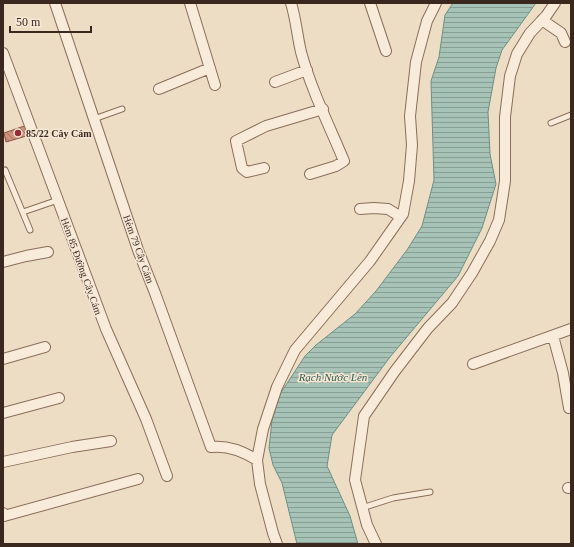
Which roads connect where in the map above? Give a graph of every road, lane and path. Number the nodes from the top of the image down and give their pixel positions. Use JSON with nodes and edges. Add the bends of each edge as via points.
{"nodes":[{"id":1,"x":55,"y":3,"type":"edge"},
{"id":2,"x":190,"y":3,"type":"edge"},
{"id":3,"x":291,"y":3,"type":"edge"},
{"id":4,"x":370,"y":3,"type":"edge"},
{"id":5,"x":436,"y":3,"type":"edge"},
{"id":6,"x":555,"y":3,"type":"edge"},
{"id":7,"x":542,"y":20,"type":"junction"},
{"id":8,"x":565,"y":42,"type":"dead end"},
{"id":9,"x":386,"y":51,"type":"dead end"},
{"id":10,"x":3,"y":53,"type":"edge"},
{"id":11,"x":210,"y":68,"type":"junction"},
{"id":12,"x":307,"y":70,"type":"junction"},
{"id":13,"x":275,"y":82,"type":"dead end"},
{"id":14,"x":215,"y":85,"type":"dead end"},
{"id":15,"x":160,"y":89,"type":"dead end"},
{"id":16,"x":122,"y":109,"type":"dead end"},
{"id":17,"x":323,"y":110,"type":"junction"},
{"id":18,"x":571,"y":114,"type":"edge"},
{"id":19,"x":94,"y":119,"type":"junction"},
{"id":20,"x":551,"y":123,"type":"dead end"},
{"id":21,"x":264,"y":168,"type":"dead end"},
{"id":22,"x":5,"y":170,"type":"dead end"},
{"id":23,"x":310,"y":174,"type":"dead end"},
{"id":24,"x":58,"y":200,"type":"junction"},
{"id":25,"x":360,"y":209,"type":"dead end"},
{"id":26,"x":23,"y":212,"type":"junction"},
{"id":27,"x":401,"y":217,"type":"junction"},
{"id":28,"x":30,"y":230,"type":"dead end"},
{"id":29,"x":48,"y":252,"type":"dead end"},
{"id":30,"x":3,"y":262,"type":"edge"},
{"id":31,"x":571,"y":329,"type":"edge"},
{"id":32,"x":553,"y":336,"type":"junction"},
{"id":33,"x":45,"y":347,"type":"dead end"},
{"id":34,"x":3,"y":358,"type":"edge"},
{"id":35,"x":473,"y":364,"type":"dead end"},
{"id":36,"x":567,"y":372,"type":"edge"},
{"id":37,"x":59,"y":398,"type":"dead end"},
{"id":38,"x":570,"y":408,"type":"edge"},
{"id":39,"x":3,"y":413,"type":"edge"},
{"id":40,"x":111,"y":441,"type":"dead end"},
{"id":41,"x":256,"y":460,"type":"junction"},
{"id":42,"x":3,"y":462,"type":"edge"},
{"id":43,"x":167,"y":476,"type":"dead end"},
{"id":44,"x":138,"y":479,"type":"dead end"},
{"id":45,"x":430,"y":492,"type":"dead end"},
{"id":46,"x":362,"y":508,"type":"junction"},
{"id":47,"x":3,"y":513,"type":"edge"},
{"id":48,"x":277,"y":544,"type":"edge"},
{"id":49,"x":376,"y":544,"type":"edge"}],
"edges":[{"from":1,"to":19,"type":"street","name":"Hẻm 79 Cây Cám"},
{"from":2,"to":11,"type":"street"},
{"from":3,"to":12,"type":"street"},
{"from":4,"to":9,"type":"street"},
{"from":5,"to":27,"type":"street","via":[[427,21],[416,62],[410,116],[412,145],[409,181]]},
{"from":6,"to":7,"type":"street"},
{"from":7,"to":8,"type":"street","via":[[561,33]]},
{"from":7,"to":46,"type":"street","via":[[517,54],[510,76],[505,117],[506,181],[499,220],[490,241],[452,303],[428,328],[364,416],[355,480]]},
{"from":10,"to":24,"type":"street","name":"Hẻm 85 Đường Cây Cám"},
{"from":11,"to":14,"type":"street"},
{"from":11,"to":15,"type":"street"},
{"from":12,"to":13,"type":"street"},
{"from":12,"to":17,"type":"street"},
{"from":16,"to":19,"type":"lane"},
{"from":17,"to":21,"type":"street","via":[[266,126],[236,141],[242,168],[247,172]]},
{"from":17,"to":23,"type":"street","via":[[344,161]]},
{"from":18,"to":20,"type":"lane"},
{"from":19,"to":41,"type":"street","name":"Hẻm 79 Cây Cám","via":[[138,250],[211,447],[221,446],[244,452]]},
{"from":22,"to":26,"type":"lane"},
{"from":24,"to":26,"type":"lane"},
{"from":24,"to":43,"type":"street","name":"Hẻm 85 Đường Cây Cám","via":[[106,329],[146,419]]},
{"from":25,"to":27,"type":"street","via":[[388,209]]},
{"from":26,"to":28,"type":"lane"},
{"from":27,"to":41,"type":"street","via":[[370,261],[295,350],[277,387]]},
{"from":29,"to":30,"type":"street"},
{"from":31,"to":32,"type":"street"},
{"from":32,"to":35,"type":"street"},
{"from":32,"to":36,"type":"street"},
{"from":33,"to":34,"type":"street"},
{"from":36,"to":38,"type":"street"},
{"from":37,"to":39,"type":"street"},
{"from":40,"to":42,"type":"street"},
{"from":41,"to":48,"type":"street"},
{"from":44,"to":47,"type":"street","via":[[4,516]]},
{"from":45,"to":46,"type":"lane","via":[[393,498]]},
{"from":46,"to":49,"type":"street","via":[[366,525]]}]}
